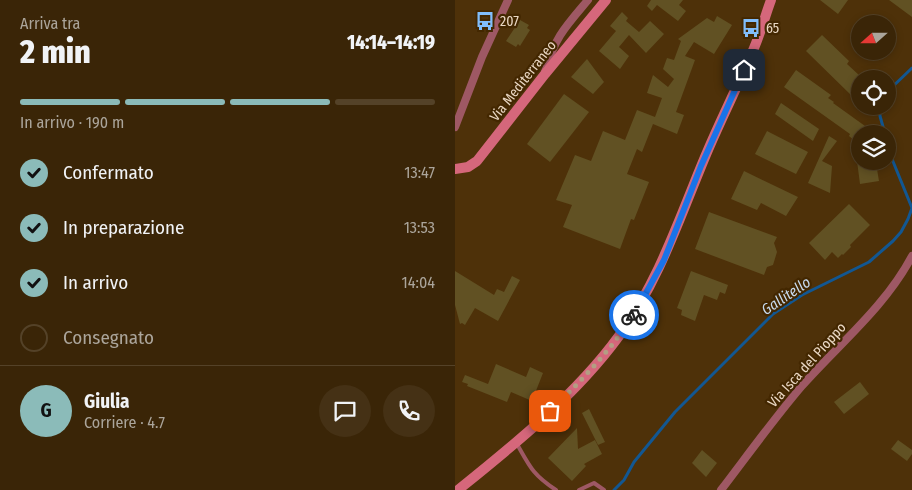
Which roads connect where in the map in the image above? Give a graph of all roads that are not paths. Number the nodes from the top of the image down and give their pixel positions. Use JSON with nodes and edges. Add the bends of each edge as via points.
{"nodes":[{"id":1,"x":508,"y":0,"type":"edge"},
{"id":2,"x":588,"y":0,"type":"edge"},
{"id":3,"x":606,"y":0,"type":"edge"},
{"id":4,"x":771,"y":0,"type":"edge"},
{"id":5,"x":545,"y":74,"type":"junction"},
{"id":6,"x":455,"y":126,"type":"edge"},
{"id":7,"x":455,"y":170,"type":"edge"},
{"id":8,"x":912,"y":256,"type":"edge"},
{"id":9,"x":515,"y":442,"type":"junction"},
{"id":10,"x":458,"y":490,"type":"edge"},
{"id":11,"x":555,"y":490,"type":"edge"},
{"id":12,"x":579,"y":490,"type":"edge"},
{"id":13,"x":603,"y":490,"type":"edge"},
{"id":14,"x":721,"y":490,"type":"edge"}],
"edges":[{"from":1,"to":6,"type":"street"},
{"from":2,"to":5,"type":"street","via":[[561,33],[550,53]]},
{"from":3,"to":5,"type":"street","name":"Via Mediterraneo"},
{"from":4,"to":9,"type":"street","via":[[751,55],[647,294],[618,338],[582,379]]},
{"from":5,"to":7,"type":"street","name":"Via Mediterraneo","via":[[477,161]]},
{"from":8,"to":14,"type":"street","name":"Via Isca del Pioppo","via":[[883,300],[801,388]]},
{"from":9,"to":10,"type":"street"},
{"from":9,"to":11,"type":"lane","via":[[532,472]]},
{"from":12,"to":13,"type":"lane","via":[[595,483]]}]}
